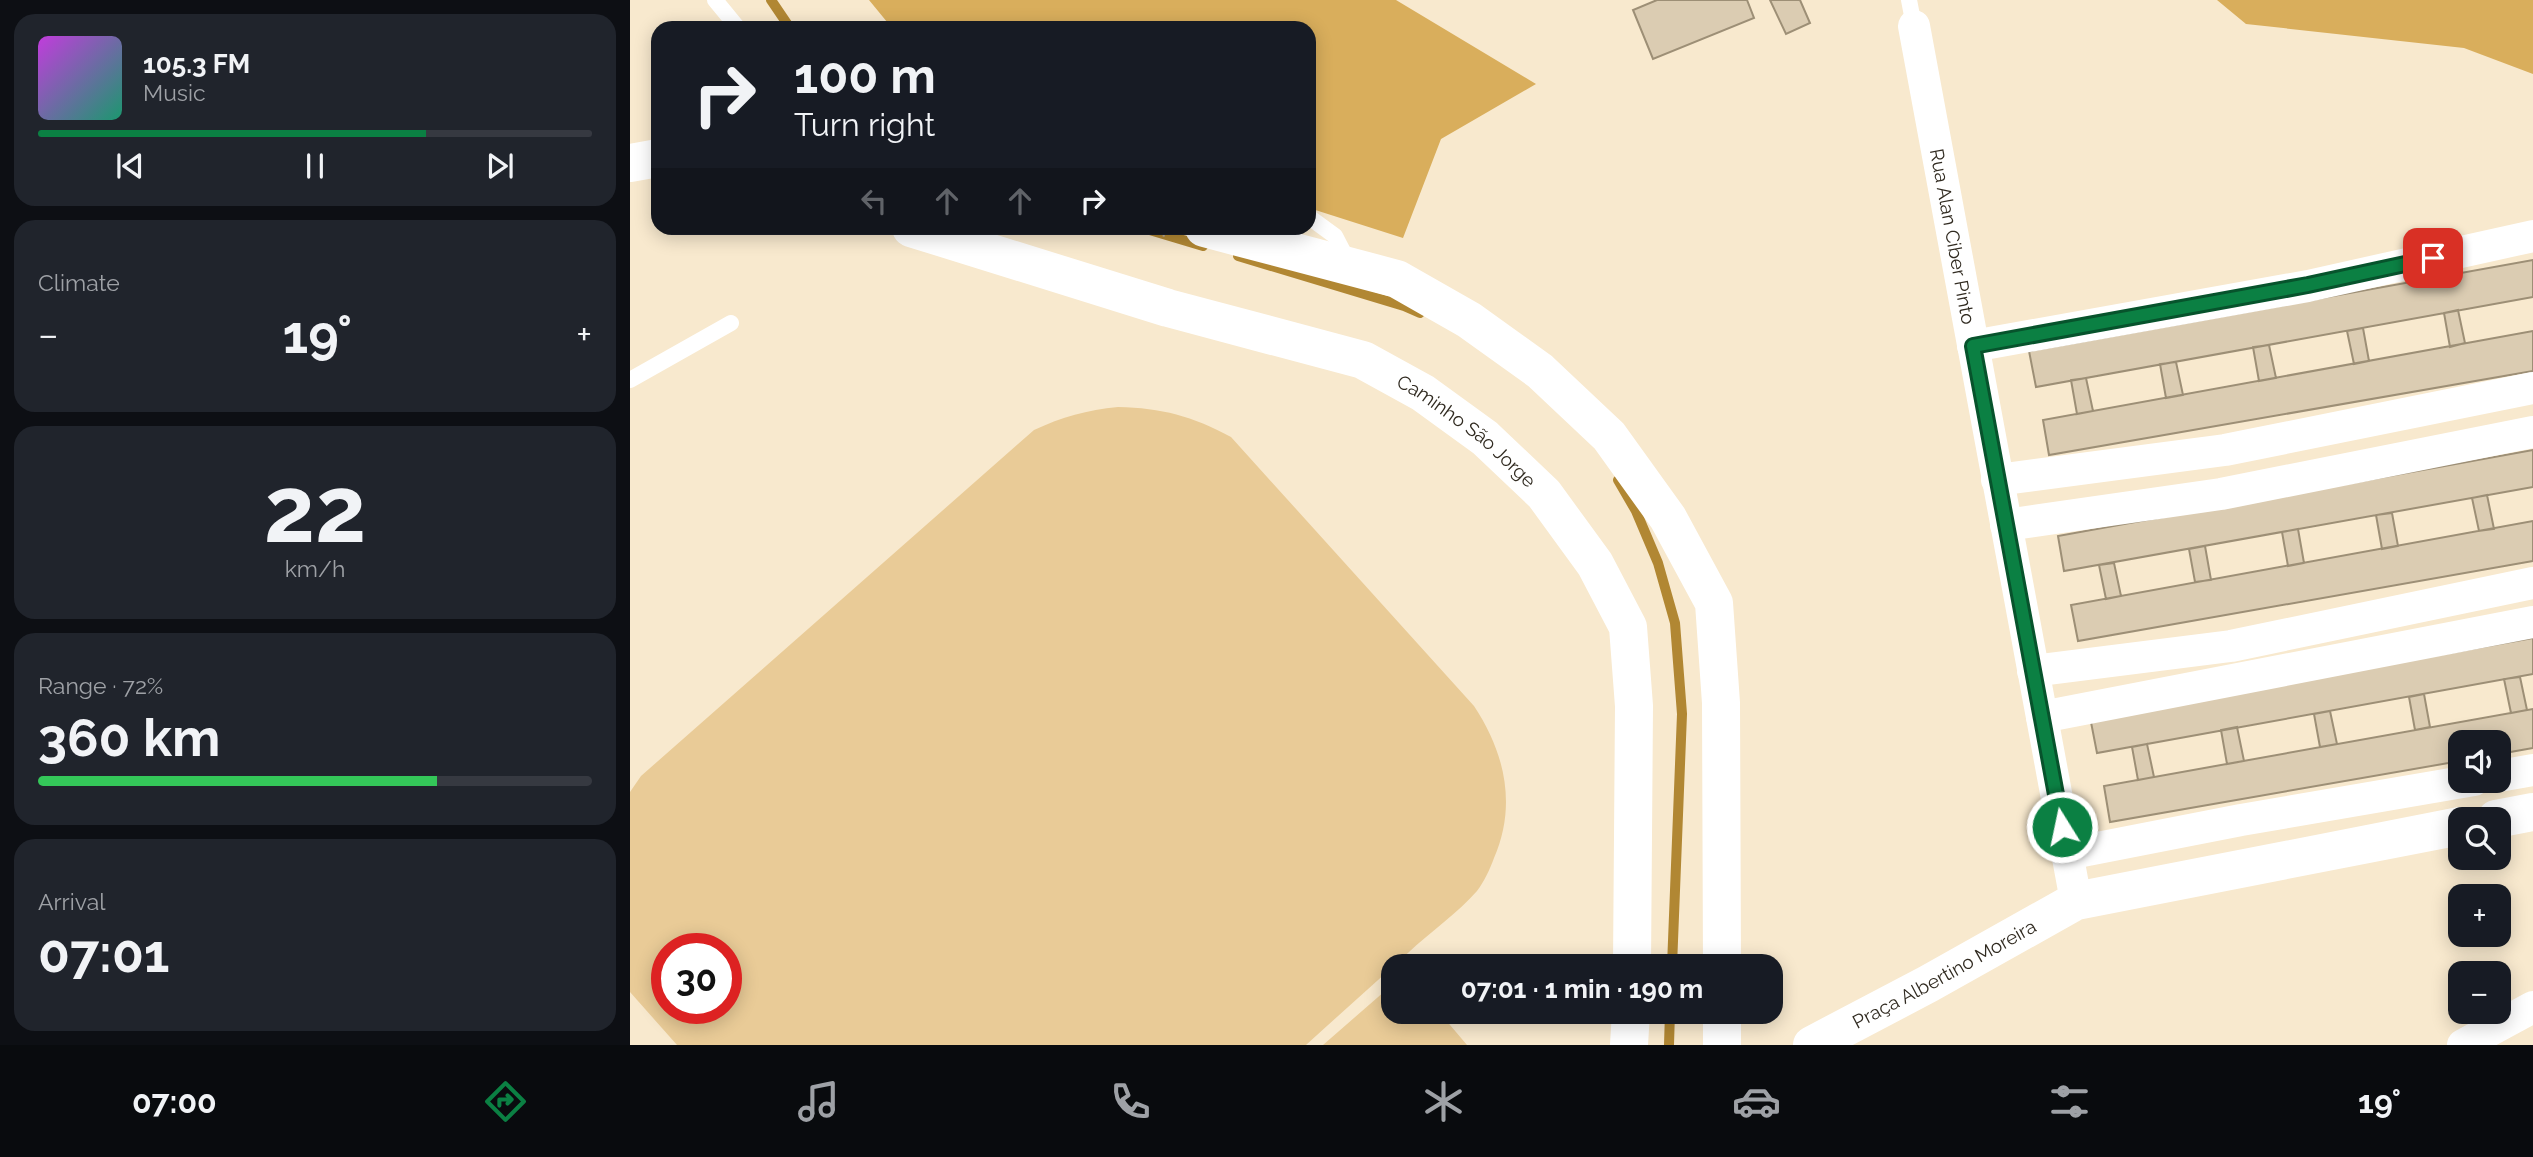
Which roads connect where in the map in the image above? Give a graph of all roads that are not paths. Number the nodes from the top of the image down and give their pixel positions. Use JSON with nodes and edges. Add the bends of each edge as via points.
{"nodes":[{"id":1,"x":715,"y":0,"type":"edge"},
{"id":2,"x":1911,"y":13,"type":"edge"},
{"id":3,"x":732,"y":21,"type":"edge"},
{"id":4,"x":651,"y":160,"type":"edge"},
{"id":5,"x":630,"y":163,"type":"edge"},
{"id":6,"x":1316,"y":222,"type":"edge"},
{"id":7,"x":933,"y":235,"type":"edge"},
{"id":8,"x":1231,"y":235,"type":"edge"},
{"id":9,"x":2533,"y":236,"type":"edge"},
{"id":10,"x":1350,"y":266,"type":"junction"},
{"id":11,"x":731,"y":323,"type":"dead end"},
{"id":12,"x":1973,"y":346,"type":"junction"},
{"id":13,"x":630,"y":380,"type":"edge"},
{"id":14,"x":2533,"y":388,"type":"edge"},
{"id":15,"x":2533,"y":432,"type":"edge"},
{"id":16,"x":1997,"y":480,"type":"junction"},
{"id":17,"x":2006,"y":525,"type":"junction"},
{"id":18,"x":2533,"y":583,"type":"edge"},
{"id":19,"x":2533,"y":622,"type":"edge"},
{"id":20,"x":2033,"y":671,"type":"junction"},
{"id":21,"x":2042,"y":717,"type":"junction"},
{"id":22,"x":2533,"y":770,"type":"edge"},
{"id":23,"x":2511,"y":774,"type":"edge"},
{"id":24,"x":2448,"y":784,"type":"edge"},
{"id":25,"x":2533,"y":812,"type":"edge"},
{"id":26,"x":2511,"y":816,"type":"edge"},
{"id":27,"x":2448,"y":828,"type":"edge"},
{"id":28,"x":2067,"y":854,"type":"junction"},
{"id":29,"x":2076,"y":901,"type":"junction"},
{"id":30,"x":1632,"y":954,"type":"edge"},
{"id":31,"x":1722,"y":954,"type":"edge"},
{"id":32,"x":2533,"y":1007,"type":"edge"},
{"id":33,"x":1631,"y":1024,"type":"edge"},
{"id":34,"x":1722,"y":1024,"type":"edge"},
{"id":35,"x":1629,"y":1045,"type":"edge"},
{"id":36,"x":1722,"y":1045,"type":"edge"},
{"id":37,"x":1812,"y":1045,"type":"edge"},
{"id":38,"x":2463,"y":1045,"type":"edge"}],
"edges":[{"from":1,"to":3,"type":"lane"},
{"from":2,"to":12,"type":"street","name":"Rua Alan Ciber Pinto"},
{"from":4,"to":5,"type":"street"},
{"from":6,"to":10,"type":"lane","via":[[1335,236]]},
{"from":7,"to":30,"type":"street","name":"Caminho São Jorge","via":[[1168,308],[1363,360],[1423,393],[1485,438],[1544,494],[1595,564],[1628,627],[1634,706]]},
{"from":8,"to":10,"type":"street"},
{"from":9,"to":12,"type":"street","via":[[2308,285]]},
{"from":10,"to":31,"type":"street","via":[[1396,279],[1469,320],[1540,371],[1609,436],[1668,518],[1714,603],[1721,704]]},
{"from":11,"to":13,"type":"lane"},
{"from":12,"to":16,"type":"street","name":"Rua Alan Ciber Pinto"},
{"from":14,"to":16,"type":"street","via":[[2225,450]]},
{"from":15,"to":17,"type":"street","via":[[2221,494]]},
{"from":16,"to":17,"type":"street","name":"Rua Alan Ciber Pinto"},
{"from":17,"to":20,"type":"street","name":"Rua Alan Ciber Pinto"},
{"from":18,"to":20,"type":"street","via":[[2231,646]]},
{"from":19,"to":21,"type":"street"},
{"from":20,"to":21,"type":"street","name":"Rua Alan Ciber Pinto"},
{"from":21,"to":28,"type":"street","name":"Rua Alan Ciber Pinto"},
{"from":22,"to":23,"type":"street"},
{"from":24,"to":28,"type":"street"},
{"from":25,"to":26,"type":"street"},
{"from":27,"to":29,"type":"street","name":"Praça Albertino Moreira"},
{"from":28,"to":29,"type":"street","name":"Rua Alan Ciber Pinto"},
{"from":29,"to":37,"type":"street","name":"Praça Albertino Moreira"},
{"from":32,"to":38,"type":"street"},
{"from":33,"to":35,"type":"street"},
{"from":34,"to":36,"type":"street"}]}
